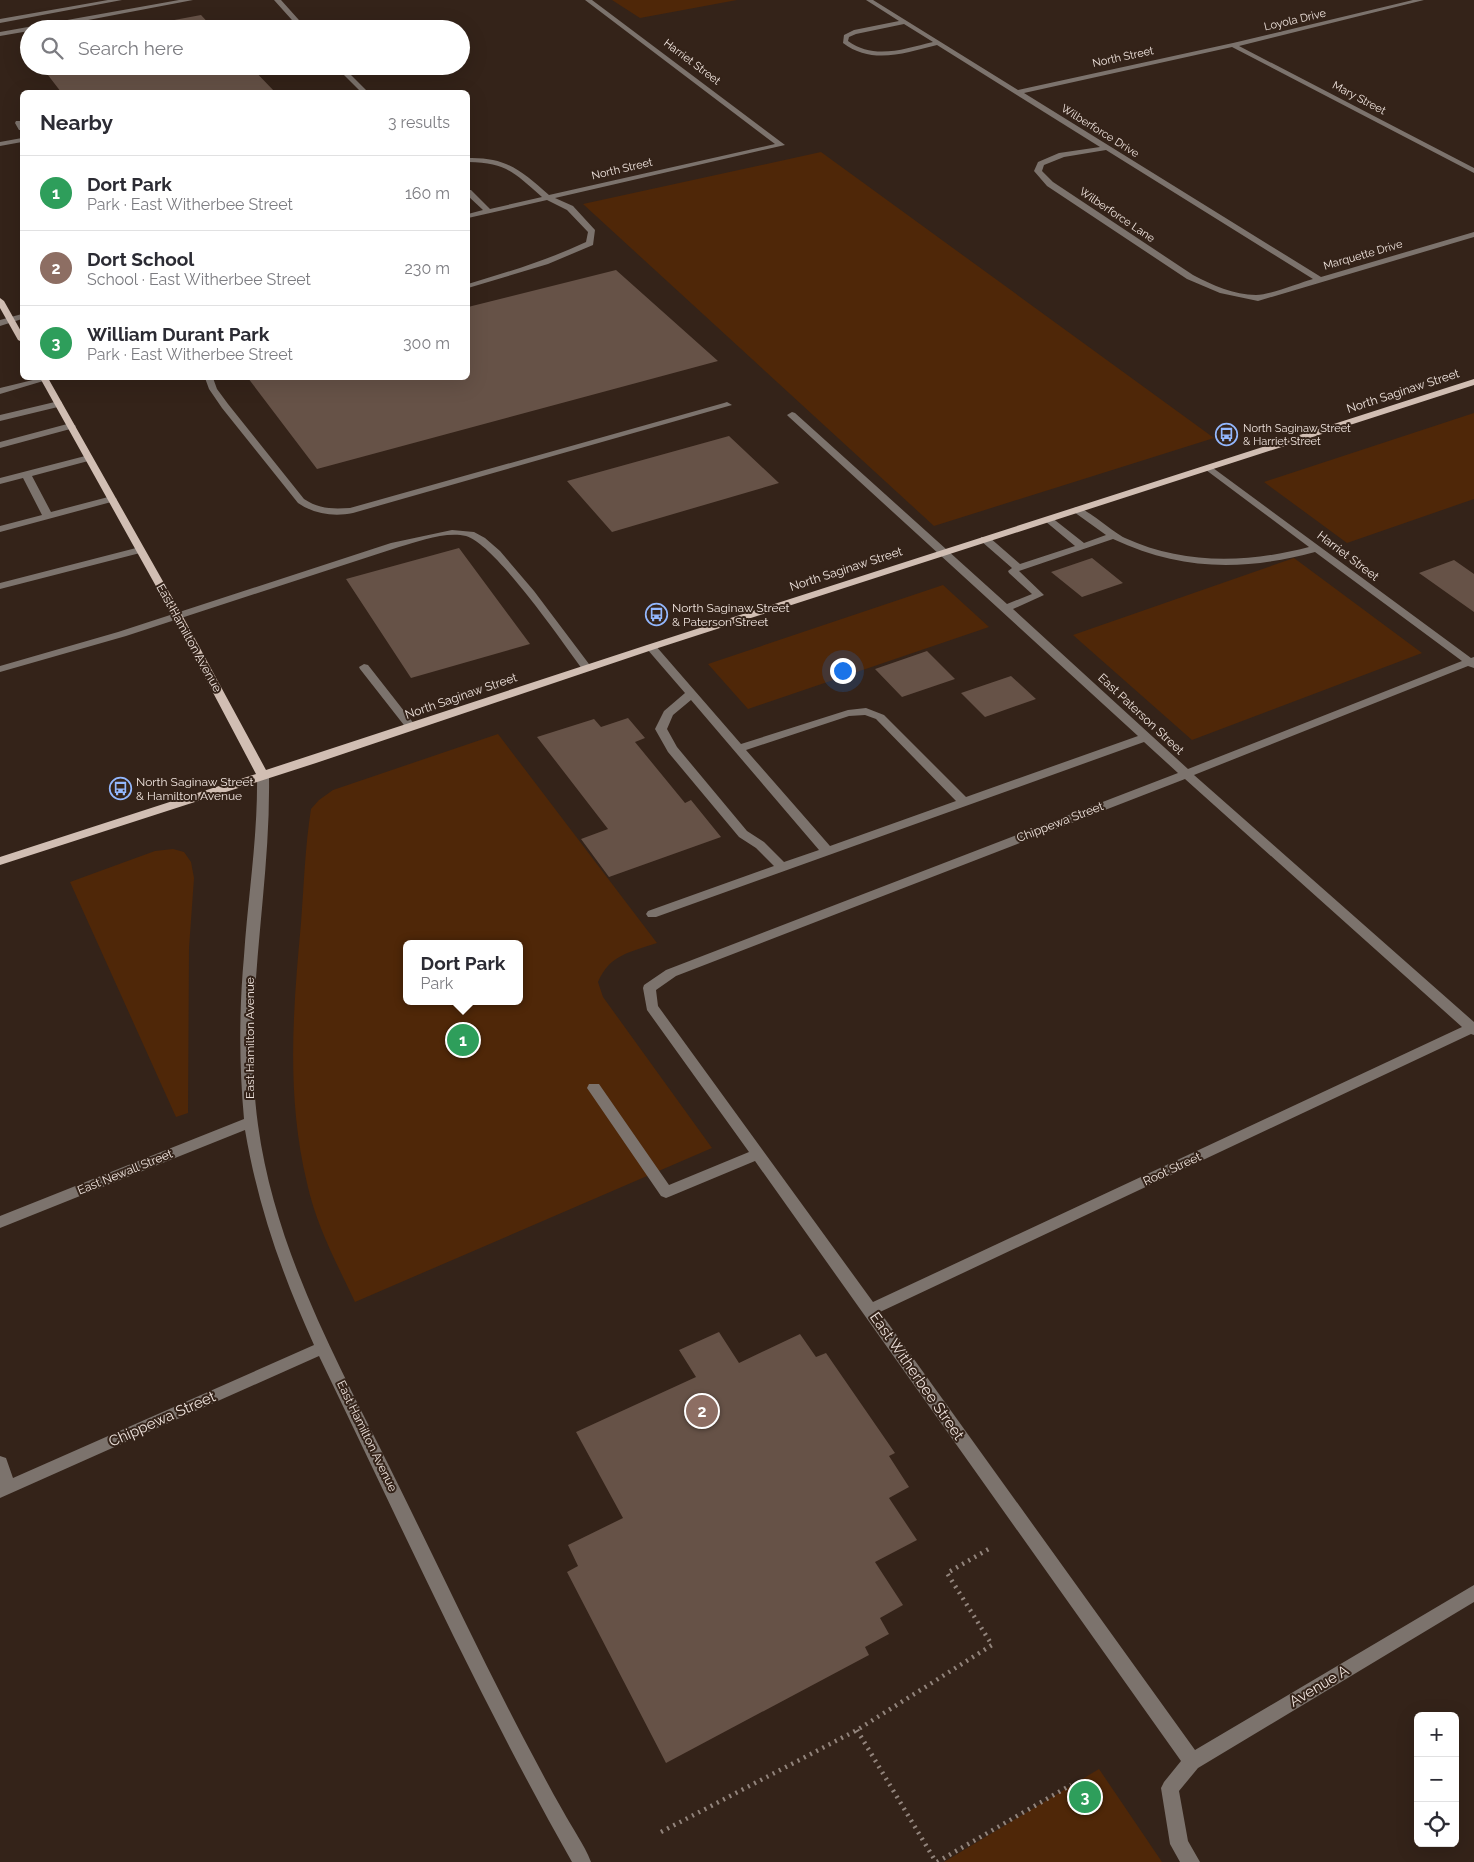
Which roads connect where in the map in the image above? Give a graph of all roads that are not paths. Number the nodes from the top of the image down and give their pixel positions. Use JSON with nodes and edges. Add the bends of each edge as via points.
{"nodes":[{"id":1,"x":119,"y":0,"type":"edge"},
{"id":2,"x":190,"y":0,"type":"edge"},
{"id":3,"x":277,"y":0,"type":"edge"},
{"id":4,"x":588,"y":0,"type":"edge"},
{"id":5,"x":869,"y":0,"type":"edge"},
{"id":6,"x":1421,"y":0,"type":"edge"},
{"id":7,"x":79,"y":20,"type":"edge"},
{"id":8,"x":296,"y":20,"type":"edge"},
{"id":9,"x":0,"y":21,"type":"edge"},
{"id":10,"x":906,"y":22,"type":"junction"},
{"id":11,"x":20,"y":31,"type":"edge"},
{"id":12,"x":0,"y":34,"type":"edge"},
{"id":13,"x":939,"y":43,"type":"junction"},
{"id":14,"x":1233,"y":45,"type":"junction"},
{"id":15,"x":347,"y":75,"type":"edge"},
{"id":16,"x":362,"y":90,"type":"edge"},
{"id":17,"x":1018,"y":92,"type":"junction"},
{"id":18,"x":20,"y":140,"type":"edge"},
{"id":19,"x":0,"y":144,"type":"edge"},
{"id":20,"x":781,"y":145,"type":"joint"},
{"id":21,"x":1106,"y":148,"type":"junction"},
{"id":22,"x":470,"y":160,"type":"edge"},
{"id":23,"x":1474,"y":171,"type":"edge"},
{"id":24,"x":470,"y":194,"type":"edge"},
{"id":25,"x":548,"y":198,"type":"junction"},
{"id":26,"x":488,"y":211,"type":"junction"},
{"id":27,"x":470,"y":216,"type":"edge"},
{"id":28,"x":1474,"y":234,"type":"edge"},
{"id":29,"x":1320,"y":280,"type":"junction"},
{"id":30,"x":470,"y":285,"type":"edge"},
{"id":31,"x":1258,"y":298,"type":"joint"},
{"id":32,"x":0,"y":301,"type":"edge"},
{"id":33,"x":20,"y":318,"type":"edge"},
{"id":34,"x":10,"y":320,"type":"junction"},
{"id":35,"x":0,"y":321,"type":"edge"},
{"id":36,"x":20,"y":337,"type":"edge"},
{"id":37,"x":38,"y":380,"type":"edge"},
{"id":38,"x":46,"y":380,"type":"edge"},
{"id":39,"x":210,"y":380,"type":"edge"},
{"id":40,"x":1474,"y":382,"type":"edge"},
{"id":41,"x":0,"y":391,"type":"edge"},
{"id":42,"x":58,"y":404,"type":"junction"},
{"id":43,"x":727,"y":406,"type":"dead end"},
{"id":44,"x":792,"y":415,"type":"dead end"},
{"id":45,"x":0,"y":418,"type":"edge"},
{"id":46,"x":71,"y":426,"type":"junction"},
{"id":47,"x":0,"y":445,"type":"edge"},
{"id":48,"x":89,"y":458,"type":"junction"},
{"id":49,"x":1208,"y":468,"type":"junction"},
{"id":50,"x":26,"y":474,"type":"junction"},
{"id":51,"x":0,"y":481,"type":"edge"},
{"id":52,"x":112,"y":499,"type":"junction"},
{"id":53,"x":1077,"y":510,"type":"junction"},
{"id":54,"x":48,"y":516,"type":"junction"},
{"id":55,"x":1048,"y":519,"type":"junction"},
{"id":56,"x":0,"y":528,"type":"edge"},
{"id":57,"x":1114,"y":536,"type":"junction"},
{"id":58,"x":986,"y":539,"type":"junction"},
{"id":59,"x":1082,"y":546,"type":"junction"},
{"id":60,"x":1316,"y":548,"type":"junction"},
{"id":61,"x":140,"y":550,"type":"junction"},
{"id":62,"x":944,"y":552,"type":"junction"},
{"id":63,"x":1018,"y":568,"type":"junction"},
{"id":64,"x":0,"y":586,"type":"edge"},
{"id":65,"x":1006,"y":608,"type":"junction"},
{"id":66,"x":177,"y":615,"type":"junction"},
{"id":67,"x":650,"y":647,"type":"junction"},
{"id":68,"x":1473,"y":662,"type":"edge"},
{"id":69,"x":364,"y":667,"type":"dead end"},
{"id":70,"x":587,"y":668,"type":"junction"},
{"id":71,"x":0,"y":669,"type":"edge"},
{"id":72,"x":691,"y":694,"type":"junction"},
{"id":73,"x":411,"y":728,"type":"junction"},
{"id":74,"x":1147,"y":737,"type":"junction"},
{"id":75,"x":739,"y":749,"type":"junction"},
{"id":76,"x":1186,"y":774,"type":"junction"},
{"id":77,"x":263,"y":775,"type":"junction"},
{"id":78,"x":964,"y":802,"type":"junction"},
{"id":79,"x":827,"y":851,"type":"junction"},
{"id":80,"x":0,"y":861,"type":"edge"},
{"id":81,"x":782,"y":867,"type":"junction"},
{"id":82,"x":652,"y":914,"type":"dead end"},
{"id":83,"x":649,"y":988,"type":"joint"},
{"id":84,"x":1473,"y":1028,"type":"edge"},
{"id":85,"x":594,"y":1088,"type":"dead end"},
{"id":86,"x":251,"y":1122,"type":"junction"},
{"id":87,"x":758,"y":1154,"type":"junction"},
{"id":88,"x":0,"y":1222,"type":"edge"},
{"id":89,"x":870,"y":1310,"type":"junction"},
{"id":90,"x":324,"y":1347,"type":"junction"},
{"id":91,"x":0,"y":1463,"type":"edge"},
{"id":92,"x":4,"y":1489,"type":"edge"},
{"id":93,"x":1474,"y":1593,"type":"edge"},
{"id":94,"x":1192,"y":1762,"type":"junction"},
{"id":95,"x":582,"y":1862,"type":"edge"},
{"id":96,"x":1191,"y":1862,"type":"edge"}],
"edges":[{"from":1,"to":9,"type":"street"},
{"from":2,"to":7,"type":"street"},
{"from":3,"to":8,"type":"street"},
{"from":4,"to":20,"type":"street","name":"Harriet Street"},
{"from":5,"to":10,"type":"street","name":"Wilberforce Drive"},
{"from":6,"to":14,"type":"street","name":"Loyola Drive"},
{"from":10,"to":13,"type":"street","name":"Wilberforce Drive"},
{"from":10,"to":13,"type":"street","via":[[854,32],[846,36],[844,42],[858,52],[878,55]]},
{"from":11,"to":12,"type":"street"},
{"from":13,"to":17,"type":"street","name":"Wilberforce Drive"},
{"from":14,"to":17,"type":"street","name":"North Street"},
{"from":14,"to":23,"type":"street","name":"Mary Street"},
{"from":15,"to":16,"type":"street"},
{"from":17,"to":21,"type":"street","name":"Wilberforce Drive"},
{"from":18,"to":19,"type":"street"},
{"from":20,"to":25,"type":"street","name":"North Street"},
{"from":21,"to":29,"type":"street","name":"Wilberforce Drive"},
{"from":21,"to":31,"type":"street","name":"Wilberforce Lane","via":[[1055,157],[1041,164],[1038,171],[1050,184],[1203,285]]},
{"from":22,"to":25,"type":"street","via":[[487,160],[514,169]]},
{"from":24,"to":26,"type":"street"},
{"from":25,"to":26,"type":"street","name":"North Street"},
{"from":25,"to":30,"type":"street","via":[[570,208],[592,232],[590,243],[542,266]]},
{"from":26,"to":27,"type":"street","name":"North Street"},
{"from":28,"to":29,"type":"street","name":"Marquette Drive"},
{"from":29,"to":31,"type":"street","name":"Marquette Drive"},
{"from":32,"to":34,"type":"main road"},
{"from":33,"to":34,"type":"street"},
{"from":34,"to":35,"type":"street"},
{"from":34,"to":36,"type":"main road"},
{"from":37,"to":41,"type":"street"},
{"from":38,"to":42,"type":"main road","name":"East Hamilton Avenue"},
{"from":39,"to":43,"type":"street","via":[[224,406],[301,501],[312,509],[327,513],[350,511]]},
{"from":40,"to":49,"type":"main road","name":"North Saginaw Street"},
{"from":42,"to":45,"type":"street"},
{"from":42,"to":46,"type":"main road","name":"East Hamilton Avenue"},
{"from":44,"to":62,"type":"street","name":"East Paterson Street"},
{"from":46,"to":47,"type":"street"},
{"from":46,"to":48,"type":"main road","name":"East Hamilton Avenue"},
{"from":48,"to":50,"type":"street"},
{"from":48,"to":52,"type":"main road","name":"East Hamilton Avenue"},
{"from":49,"to":53,"type":"main road","name":"North Saginaw Street"},
{"from":49,"to":60,"type":"street","name":"Harriet Street"},
{"from":50,"to":51,"type":"street"},
{"from":50,"to":54,"type":"street"},
{"from":52,"to":54,"type":"street"},
{"from":52,"to":61,"type":"main road","name":"East Hamilton Avenue"},
{"from":53,"to":55,"type":"main road","name":"North Saginaw Street"},
{"from":53,"to":57,"type":"street"},
{"from":54,"to":56,"type":"street"},
{"from":55,"to":58,"type":"main road","name":"North Saginaw Street"},
{"from":55,"to":59,"type":"street"},
{"from":57,"to":59,"type":"street"},
{"from":57,"to":60,"type":"street","via":[[1165,555],[1238,563]]},
{"from":58,"to":62,"type":"main road","name":"North Saginaw Street"},
{"from":58,"to":63,"type":"street"},
{"from":59,"to":63,"type":"street"},
{"from":60,"to":68,"type":"street","name":"Harriet Street"},
{"from":61,"to":64,"type":"street"},
{"from":61,"to":66,"type":"main road","name":"East Hamilton Avenue"},
{"from":62,"to":65,"type":"street","name":"East Paterson Street"},
{"from":62,"to":67,"type":"main road","name":"North Saginaw Street"},
{"from":63,"to":65,"type":"street","via":[[1013,571],[1039,595]]},
{"from":65,"to":74,"type":"street","name":"East Paterson Street"},
{"from":66,"to":70,"type":"street","via":[[421,538],[468,533],[488,545],[529,591]]},
{"from":66,"to":71,"type":"street"},
{"from":66,"to":77,"type":"main road","name":"East Hamilton Avenue"},
{"from":67,"to":70,"type":"main road","name":"North Saginaw Street"},
{"from":67,"to":72,"type":"street"},
{"from":68,"to":76,"type":"street","name":"Chippewa Street"},
{"from":69,"to":73,"type":"street"},
{"from":70,"to":73,"type":"main road","name":"North Saginaw Street"},
{"from":72,"to":75,"type":"street"},
{"from":72,"to":81,"type":"street","via":[[668,713],[661,729],[672,748],[743,834],[760,844]]},
{"from":73,"to":77,"type":"main road","name":"North Saginaw Street"},
{"from":74,"to":76,"type":"street","name":"East Paterson Street"},
{"from":74,"to":78,"type":"street"},
{"from":75,"to":78,"type":"street","via":[[848,713],[866,711],[880,717]]},
{"from":75,"to":79,"type":"street"},
{"from":76,"to":83,"type":"street","name":"Chippewa Street","via":[[670,973]]},
{"from":76,"to":84,"type":"street","name":"East Paterson Street"},
{"from":77,"to":80,"type":"main road","name":"North Saginaw Street"},
{"from":77,"to":86,"type":"street","name":"East Hamilton Avenue","via":[[265,813],[252,936],[248,1021]]},
{"from":78,"to":79,"type":"street"},
{"from":79,"to":81,"type":"street"},
{"from":81,"to":82,"type":"street"},
{"from":83,"to":87,"type":"street","name":"East Witherbee Street","via":[[652,1007]]},
{"from":84,"to":89,"type":"street","name":"Root Street"},
{"from":85,"to":87,"type":"street","via":[[666,1192]]},
{"from":86,"to":88,"type":"street","name":"East Newall Street"},
{"from":86,"to":90,"type":"street","name":"East Hamilton Avenue","via":[[269,1215]]},
{"from":87,"to":89,"type":"street","name":"East Witherbee Street"},
{"from":89,"to":94,"type":"street","name":"East Witherbee Street"},
{"from":90,"to":92,"type":"street","name":"Chippewa Street"},
{"from":90,"to":95,"type":"street","name":"East Hamilton Avenue","via":[[475,1663]]},
{"from":91,"to":92,"type":"street"},
{"from":93,"to":94,"type":"street","name":"Avenue A"},
{"from":94,"to":96,"type":"street","name":"Avenue A","via":[[1170,1788],[1179,1844]]}]}
